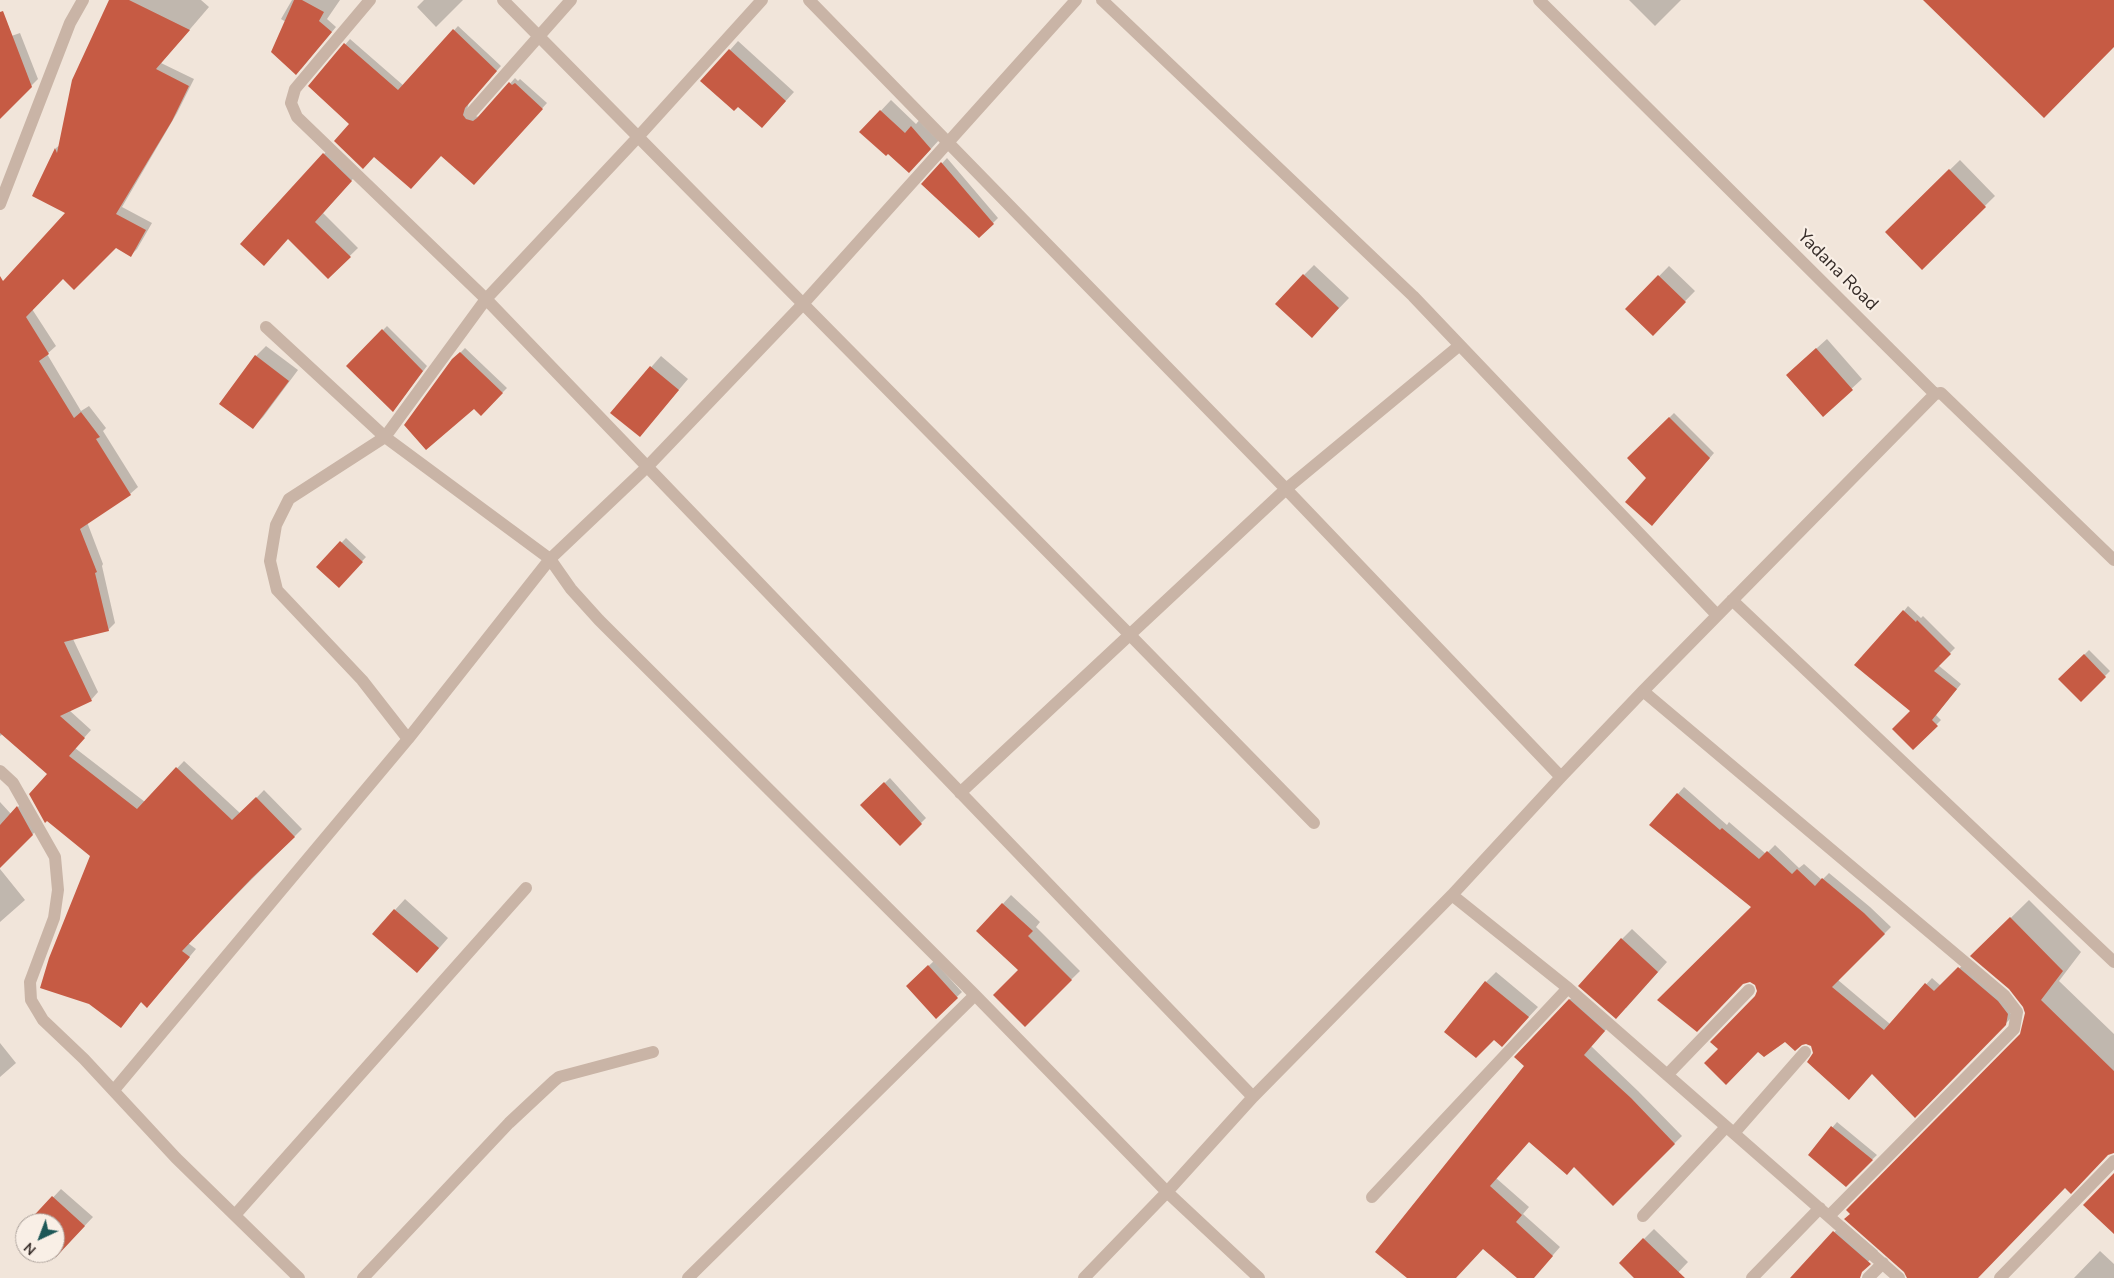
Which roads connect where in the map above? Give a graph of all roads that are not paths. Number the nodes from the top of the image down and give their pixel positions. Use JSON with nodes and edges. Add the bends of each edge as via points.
{"nodes":[{"id":1,"x":83,"y":0,"type":"edge"},
{"id":2,"x":370,"y":0,"type":"edge"},
{"id":3,"x":503,"y":0,"type":"edge"},
{"id":4,"x":571,"y":0,"type":"edge"},
{"id":5,"x":762,"y":0,"type":"edge"},
{"id":6,"x":808,"y":0,"type":"edge"},
{"id":7,"x":1076,"y":0,"type":"edge"},
{"id":8,"x":1102,"y":0,"type":"edge"},
{"id":9,"x":1540,"y":0,"type":"edge"},
{"id":10,"x":538,"y":36,"type":"junction"},
{"id":11,"x":471,"y":113,"type":"dead end"},
{"id":12,"x":638,"y":137,"type":"junction"},
{"id":13,"x":948,"y":142,"type":"junction"},
{"id":14,"x":0,"y":204,"type":"edge"},
{"id":15,"x":486,"y":299,"type":"junction"},
{"id":16,"x":802,"y":305,"type":"junction"},
{"id":17,"x":266,"y":327,"type":"dead end"},
{"id":18,"x":1460,"y":345,"type":"junction"},
{"id":19,"x":1935,"y":394,"type":"junction"},
{"id":20,"x":385,"y":438,"type":"junction"},
{"id":21,"x":648,"y":467,"type":"junction"},
{"id":22,"x":1286,"y":489,"type":"junction"},
{"id":23,"x":550,"y":559,"type":"junction"},
{"id":24,"x":2114,"y":560,"type":"edge"},
{"id":25,"x":1732,"y":600,"type":"junction"},
{"id":26,"x":1717,"y":614,"type":"junction"},
{"id":27,"x":1130,"y":635,"type":"junction"},
{"id":28,"x":1644,"y":691,"type":"junction"},
{"id":29,"x":408,"y":739,"type":"junction"},
{"id":30,"x":0,"y":771,"type":"edge"},
{"id":31,"x":1561,"y":777,"type":"junction"},
{"id":32,"x":960,"y":793,"type":"junction"},
{"id":33,"x":1314,"y":823,"type":"dead end"},
{"id":34,"x":526,"y":888,"type":"dead end"},
{"id":35,"x":1452,"y":895,"type":"junction"},
{"id":36,"x":2114,"y":962,"type":"edge"},
{"id":37,"x":1568,"y":988,"type":"junction"},
{"id":38,"x":1749,"y":990,"type":"dead end"},
{"id":39,"x":975,"y":995,"type":"junction"},
{"id":40,"x":652,"y":1052,"type":"dead end"},
{"id":41,"x":1805,"y":1052,"type":"dead end"},
{"id":42,"x":1666,"y":1075,"type":"junction"},
{"id":43,"x":114,"y":1090,"type":"junction"},
{"id":44,"x":1253,"y":1097,"type":"junction"},
{"id":45,"x":1730,"y":1130,"type":"junction"},
{"id":46,"x":2114,"y":1161,"type":"edge"},
{"id":47,"x":1167,"y":1192,"type":"junction"},
{"id":48,"x":1372,"y":1196,"type":"dead end"},
{"id":49,"x":1824,"y":1212,"type":"junction"},
{"id":50,"x":235,"y":1214,"type":"junction"},
{"id":51,"x":1643,"y":1216,"type":"dead end"},
{"id":52,"x":1883,"y":1263,"type":"junction"},
{"id":53,"x":299,"y":1278,"type":"edge"},
{"id":54,"x":363,"y":1278,"type":"edge"},
{"id":55,"x":688,"y":1278,"type":"edge"},
{"id":56,"x":1084,"y":1278,"type":"edge"},
{"id":57,"x":1259,"y":1278,"type":"edge"},
{"id":58,"x":1752,"y":1278,"type":"edge"},
{"id":59,"x":1868,"y":1278,"type":"edge"},
{"id":60,"x":1899,"y":1278,"type":"edge"},
{"id":61,"x":2000,"y":1278,"type":"edge"}],
"edges":[{"from":1,"to":14,"type":"street","via":[[70,23]]},
{"from":2,"to":15,"type":"street","via":[[295,89],[291,103],[297,117]]},
{"from":3,"to":10,"type":"street"},
{"from":4,"to":10,"type":"street"},
{"from":5,"to":12,"type":"street"},
{"from":6,"to":13,"type":"street"},
{"from":7,"to":13,"type":"street"},
{"from":8,"to":18,"type":"street","via":[[1406,289]]},
{"from":9,"to":19,"type":"street","name":"Yadana Road"},
{"from":10,"to":11,"type":"street"},
{"from":10,"to":12,"type":"street"},
{"from":12,"to":15,"type":"street"},
{"from":12,"to":16,"type":"street"},
{"from":13,"to":16,"type":"street"},
{"from":13,"to":22,"type":"street"},
{"from":15,"to":20,"type":"street"},
{"from":15,"to":21,"type":"street"},
{"from":16,"to":21,"type":"street"},
{"from":16,"to":27,"type":"street"},
{"from":17,"to":20,"type":"street"},
{"from":18,"to":22,"type":"street"},
{"from":18,"to":26,"type":"street"},
{"from":19,"to":24,"type":"street","name":"Yadana Road","via":[[1942,393]]},
{"from":19,"to":25,"type":"street"},
{"from":20,"to":23,"type":"street"},
{"from":20,"to":29,"type":"street","via":[[289,499],[276,525],[270,561],[278,590],[362,680]]},
{"from":21,"to":23,"type":"street"},
{"from":21,"to":32,"type":"street"},
{"from":22,"to":27,"type":"street"},
{"from":22,"to":31,"type":"street"},
{"from":23,"to":29,"type":"street"},
{"from":23,"to":39,"type":"street","via":[[599,620]]},
{"from":25,"to":26,"type":"street"},
{"from":25,"to":36,"type":"street"},
{"from":26,"to":28,"type":"street"},
{"from":27,"to":32,"type":"street"},
{"from":27,"to":33,"type":"street"},
{"from":28,"to":31,"type":"street"},
{"from":28,"to":49,"type":"street","via":[[2004,995],[2017,1012],[2014,1029]]},
{"from":29,"to":43,"type":"street"},
{"from":30,"to":43,"type":"street","via":[[13,784],[55,857],[58,890],[54,918],[30,982],[31,1000],[43,1020]]},
{"from":31,"to":35,"type":"street"},
{"from":32,"to":44,"type":"street"},
{"from":34,"to":50,"type":"street"},
{"from":35,"to":37,"type":"street"},
{"from":35,"to":44,"type":"street"},
{"from":37,"to":42,"type":"street"},
{"from":37,"to":48,"type":"street"},
{"from":38,"to":42,"type":"street"},
{"from":39,"to":47,"type":"street"},
{"from":39,"to":55,"type":"street"},
{"from":40,"to":54,"type":"street","via":[[554,1081],[509,1122]]},
{"from":41,"to":45,"type":"street"},
{"from":42,"to":45,"type":"street"},
{"from":43,"to":50,"type":"street","via":[[176,1158]]},
{"from":44,"to":47,"type":"street"},
{"from":45,"to":49,"type":"street"},
{"from":45,"to":51,"type":"street"},
{"from":46,"to":61,"type":"street"},
{"from":47,"to":56,"type":"street"},
{"from":47,"to":57,"type":"street"},
{"from":49,"to":52,"type":"street"},
{"from":49,"to":58,"type":"street"},
{"from":50,"to":53,"type":"street"},
{"from":52,"to":59,"type":"street"},
{"from":52,"to":60,"type":"street"}]}
